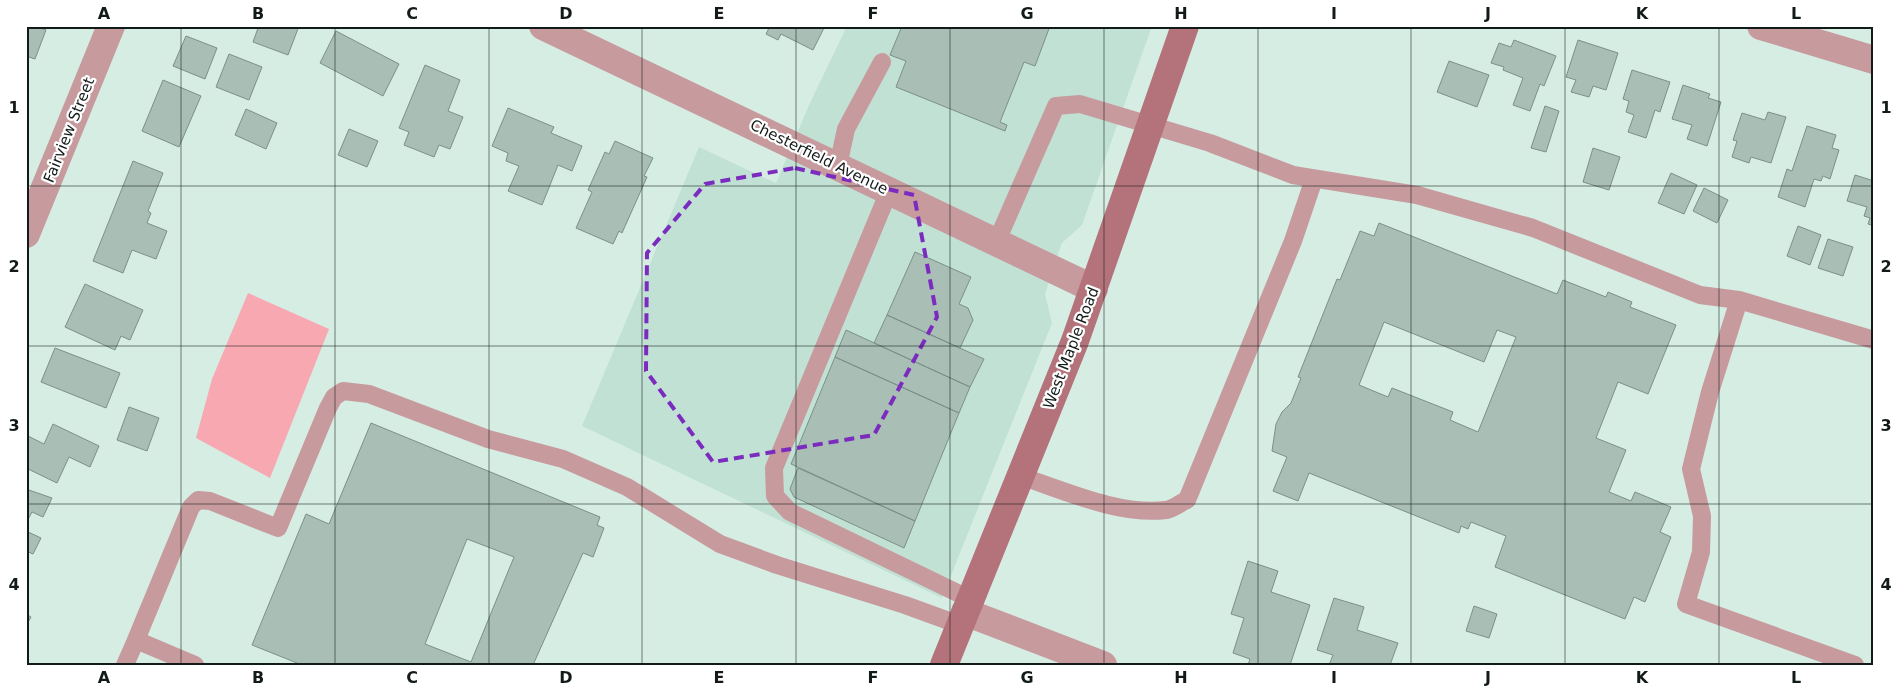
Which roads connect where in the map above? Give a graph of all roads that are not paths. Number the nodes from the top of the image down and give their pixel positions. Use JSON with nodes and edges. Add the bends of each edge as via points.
{"nodes":[{"id":1,"x":111,"y":26,"type":"edge"},
{"id":2,"x":543,"y":26,"type":"edge"},
{"id":3,"x":1185,"y":26,"type":"edge"},
{"id":4,"x":1761,"y":26,"type":"edge"},
{"id":5,"x":1874,"y":60,"type":"edge"},
{"id":6,"x":882,"y":62,"type":"dead end"},
{"id":7,"x":1151,"y":125,"type":"junction"},
{"id":8,"x":838,"y":166,"type":"junction"},
{"id":9,"x":1314,"y":179,"type":"junction"},
{"id":10,"x":889,"y":191,"type":"junction"},
{"id":11,"x":26,"y":234,"type":"edge"},
{"id":12,"x":996,"y":243,"type":"junction"},
{"id":13,"x":1094,"y":289,"type":"junction"},
{"id":14,"x":1739,"y":300,"type":"junction"},
{"id":15,"x":1874,"y":340,"type":"edge"},
{"id":16,"x":1020,"y":476,"type":"junction"},
{"id":17,"x":965,"y":612,"type":"junction"},
{"id":18,"x":136,"y":640,"type":"junction"},
{"id":19,"x":125,"y":665,"type":"edge"},
{"id":20,"x":195,"y":665,"type":"edge"},
{"id":21,"x":944,"y":665,"type":"edge"},
{"id":22,"x":1103,"y":665,"type":"edge"},
{"id":23,"x":1855,"y":665,"type":"edge"}],
"edges":[{"from":1,"to":11,"type":"street","name":"Fairview Street"},
{"from":2,"to":8,"type":"street","name":"Chesterfield Avenue"},
{"from":3,"to":7,"type":"main road","name":"West Maple Road"},
{"from":4,"to":5,"type":"street"},
{"from":6,"to":8,"type":"lane","via":[[846,129]]},
{"from":7,"to":9,"type":"lane","via":[[1210,143],[1293,175]]},
{"from":7,"to":12,"type":"lane","via":[[1080,104],[1056,106]]},
{"from":7,"to":13,"type":"main road","name":"West Maple Road"},
{"from":8,"to":10,"type":"street","name":"Chesterfield Avenue"},
{"from":9,"to":14,"type":"lane","via":[[1426,198],[1533,228],[1700,295]]},
{"from":9,"to":16,"type":"lane","via":[[1293,241],[1187,500],[1168,510],[1140,511]]},
{"from":10,"to":12,"type":"street","name":"Chesterfield Avenue"},
{"from":10,"to":17,"type":"lane","via":[[774,468],[775,496],[790,512]]},
{"from":12,"to":13,"type":"street","name":"Chesterfield Avenue"},
{"from":13,"to":16,"type":"main road","name":"West Maple Road"},
{"from":14,"to":15,"type":"lane"},
{"from":14,"to":23,"type":"lane","via":[[1710,392],[1691,469],[1702,516],[1701,552],[1686,604]]},
{"from":16,"to":17,"type":"main road","name":"West Maple Road"},
{"from":17,"to":18,"type":"lane","via":[[905,605],[777,565],[720,544],[627,487],[564,459],[488,439],[369,394],[343,391],[334,397],[328,408],[278,528],[210,501],[198,500],[191,507]]},
{"from":17,"to":21,"type":"main road","name":"West Maple Road"},
{"from":17,"to":22,"type":"street"},
{"from":18,"to":19,"type":"lane"},
{"from":18,"to":20,"type":"lane"}]}
